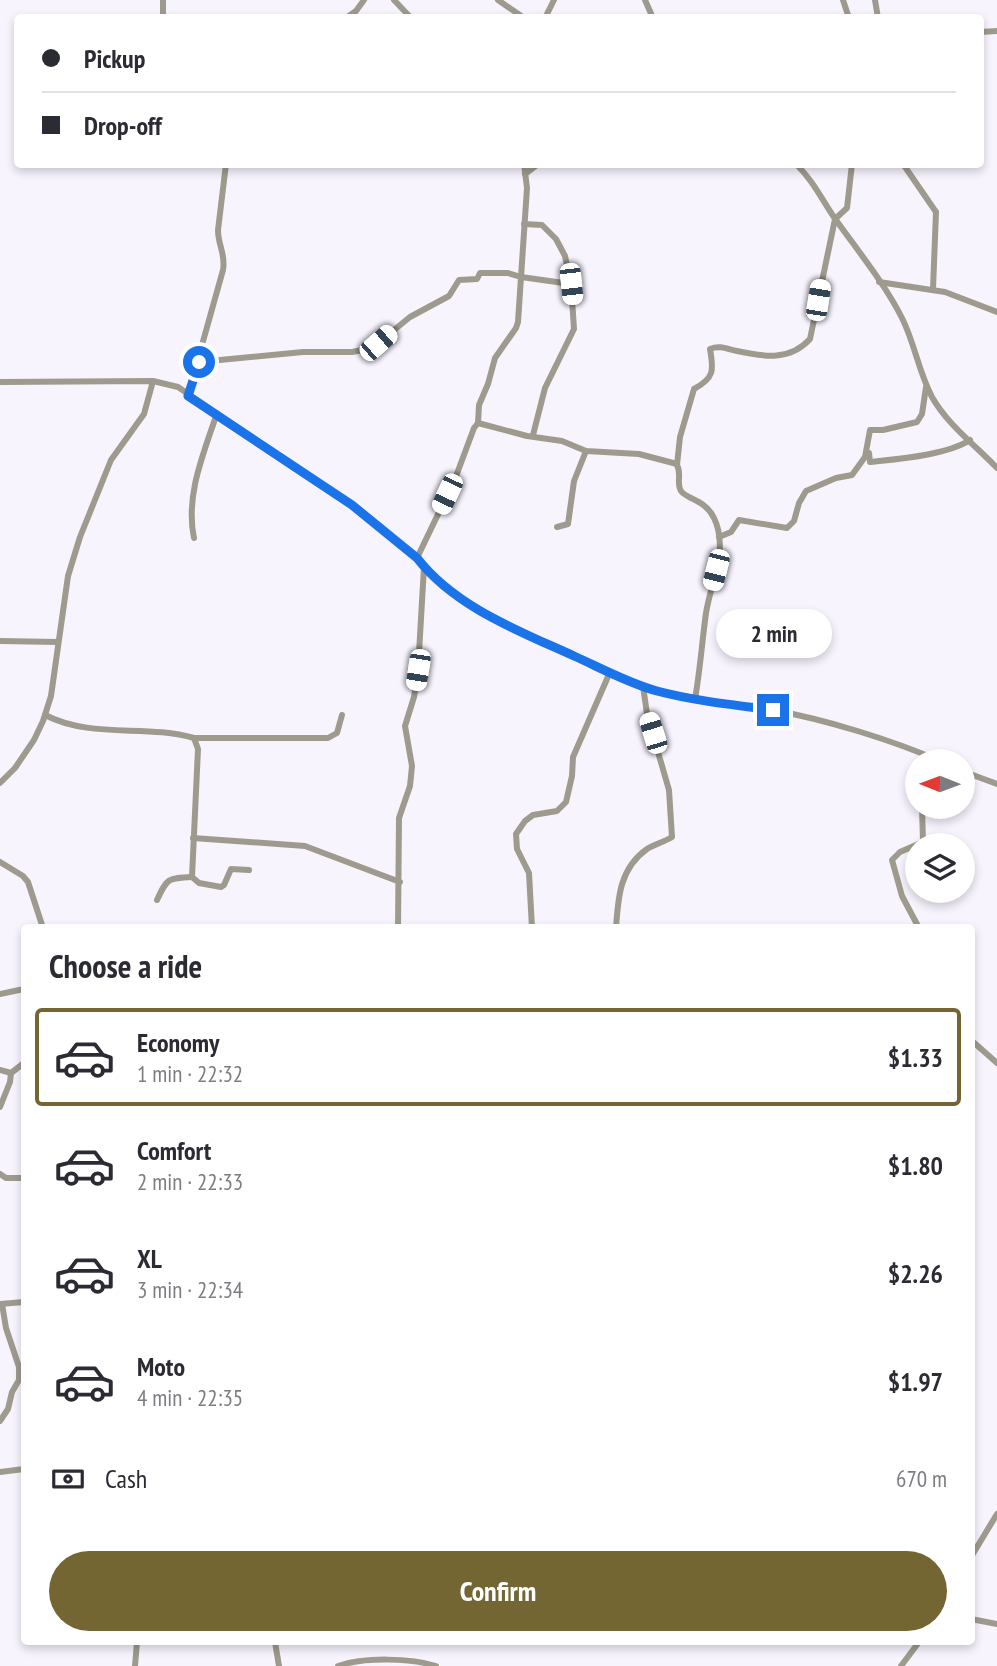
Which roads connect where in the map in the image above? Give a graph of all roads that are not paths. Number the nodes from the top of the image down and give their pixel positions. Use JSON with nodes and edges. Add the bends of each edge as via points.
{"nodes":[{"id":1,"x":364,"y":0,"type":"edge"},
{"id":2,"x":406,"y":0,"type":"edge"},
{"id":3,"x":498,"y":0,"type":"edge"},
{"id":4,"x":396,"y":1,"type":"edge"},
{"id":5,"x":352,"y":14,"type":"edge"},
{"id":6,"x":518,"y":14,"type":"edge"},
{"id":7,"x":226,"y":168,"type":"edge"},
{"id":8,"x":524,"y":168,"type":"edge"},
{"id":9,"x":533,"y":168,"type":"edge"},
{"id":10,"x":800,"y":168,"type":"edge"},
{"id":11,"x":852,"y":168,"type":"edge"},
{"id":12,"x":906,"y":168,"type":"edge"},
{"id":13,"x":525,"y":174,"type":"junction"},
{"id":14,"x":835,"y":219,"type":"junction"},
{"id":15,"x":524,"y":224,"type":"junction"},
{"id":16,"x":521,"y":278,"type":"junction"},
{"id":17,"x":879,"y":282,"type":"junction"},
{"id":18,"x":571,"y":284,"type":"junction"},
{"id":19,"x":933,"y":289,"type":"junction"},
{"id":20,"x":997,"y":312,"type":"edge"},
{"id":21,"x":199,"y":362,"type":"junction"},
{"id":22,"x":153,"y":381,"type":"junction"},
{"id":23,"x":0,"y":382,"type":"edge"},
{"id":24,"x":927,"y":385,"type":"junction"},
{"id":25,"x":188,"y":396,"type":"junction"},
{"id":26,"x":217,"y":413,"type":"junction"},
{"id":27,"x":478,"y":423,"type":"junction"},
{"id":28,"x":533,"y":435,"type":"junction"},
{"id":29,"x":970,"y":440,"type":"junction"},
{"id":30,"x":869,"y":448,"type":"junction"},
{"id":31,"x":586,"y":451,"type":"junction"},
{"id":32,"x":677,"y":464,"type":"junction"},
{"id":33,"x":997,"y":468,"type":"edge"},
{"id":34,"x":558,"y":527,"type":"dead end"},
{"id":35,"x":719,"y":537,"type":"junction"},
{"id":36,"x":194,"y":538,"type":"dead end"},
{"id":37,"x":417,"y":558,"type":"junction"},
{"id":38,"x":424,"y":567,"type":"junction"},
{"id":39,"x":0,"y":641,"type":"edge"},
{"id":40,"x":58,"y":642,"type":"junction"},
{"id":41,"x":610,"y":672,"type":"junction"},
{"id":42,"x":643,"y":686,"type":"junction"},
{"id":43,"x":695,"y":699,"type":"junction"},
{"id":44,"x":45,"y":715,"type":"junction"},
{"id":45,"x":342,"y":715,"type":"dead end"},
{"id":46,"x":194,"y":738,"type":"junction"},
{"id":47,"x":910,"y":749,"type":"edge"},
{"id":48,"x":975,"y":776,"type":"edge"},
{"id":49,"x":0,"y":783,"type":"edge"},
{"id":50,"x":997,"y":784,"type":"edge"},
{"id":51,"x":922,"y":819,"type":"edge"},
{"id":52,"x":192,"y":838,"type":"junction"},
{"id":53,"x":0,"y":862,"type":"edge"},
{"id":54,"x":249,"y":870,"type":"dead end"},
{"id":55,"x":192,"y":877,"type":"junction"},
{"id":56,"x":400,"y":882,"type":"junction"},
{"id":57,"x":157,"y":900,"type":"dead end"},
{"id":58,"x":42,"y":924,"type":"edge"},
{"id":59,"x":398,"y":924,"type":"edge"},
{"id":60,"x":532,"y":924,"type":"edge"},
{"id":61,"x":616,"y":924,"type":"edge"},
{"id":62,"x":917,"y":924,"type":"edge"},
{"id":63,"x":21,"y":990,"type":"edge"},
{"id":64,"x":0,"y":994,"type":"edge"},
{"id":65,"x":975,"y":1044,"type":"edge"},
{"id":66,"x":997,"y":1063,"type":"edge"},
{"id":67,"x":21,"y":1067,"type":"edge"},
{"id":68,"x":0,"y":1070,"type":"edge"},
{"id":69,"x":10,"y":1073,"type":"junction"},
{"id":70,"x":0,"y":1107,"type":"edge"},
{"id":71,"x":0,"y":1174,"type":"edge"},
{"id":72,"x":21,"y":1178,"type":"edge"},
{"id":73,"x":21,"y":1303,"type":"edge"},
{"id":74,"x":1,"y":1304,"type":"edge"},
{"id":75,"x":0,"y":1421,"type":"edge"},
{"id":76,"x":21,"y":1469,"type":"edge"},
{"id":77,"x":0,"y":1472,"type":"edge"},
{"id":78,"x":997,"y":1514,"type":"edge"},
{"id":79,"x":975,"y":1550,"type":"edge"},
{"id":80,"x":975,"y":1620,"type":"edge"},
{"id":81,"x":997,"y":1624,"type":"edge"},
{"id":82,"x":137,"y":1645,"type":"edge"},
{"id":83,"x":276,"y":1645,"type":"edge"},
{"id":84,"x":917,"y":1645,"type":"edge"},
{"id":85,"x":135,"y":1666,"type":"edge"},
{"id":86,"x":279,"y":1666,"type":"edge"},
{"id":87,"x":338,"y":1666,"type":"edge"},
{"id":88,"x":436,"y":1666,"type":"edge"},
{"id":89,"x":901,"y":1666,"type":"edge"}],
"edges":[{"from":1,"to":5,"type":"street"},
{"from":2,"to":4,"type":"street"},
{"from":3,"to":6,"type":"street"},
{"from":7,"to":21,"type":"street","via":[[218,230],[225,259]]},
{"from":8,"to":13,"type":"street"},
{"from":9,"to":13,"type":"street"},
{"from":10,"to":14,"type":"street"},
{"from":11,"to":14,"type":"street","via":[[847,208]]},
{"from":12,"to":19,"type":"street","via":[[936,212]]},
{"from":13,"to":15,"type":"street"},
{"from":14,"to":17,"type":"street"},
{"from":14,"to":32,"type":"street","via":[[810,339],[796,352],[780,356],[710,349],[712,374],[694,390]]},
{"from":15,"to":16,"type":"street"},
{"from":15,"to":18,"type":"street","via":[[542,225],[556,239]]},
{"from":16,"to":18,"type":"street"},
{"from":16,"to":21,"type":"street","via":[[491,272],[459,280],[449,296],[410,317],[367,349]]},
{"from":16,"to":27,"type":"street","via":[[516,328],[495,358],[479,405]]},
{"from":17,"to":19,"type":"street"},
{"from":17,"to":24,"type":"street","via":[[902,317]]},
{"from":18,"to":28,"type":"street","via":[[574,329],[545,388]]},
{"from":19,"to":20,"type":"street"},
{"from":21,"to":25,"type":"street"},
{"from":22,"to":23,"type":"street"},
{"from":22,"to":25,"type":"street","via":[[178,387]]},
{"from":22,"to":40,"type":"street","via":[[144,414],[110,460],[80,537],[68,576]]},
{"from":24,"to":29,"type":"street","via":[[933,399]]},
{"from":24,"to":30,"type":"street","via":[[917,422],[870,430]]},
{"from":25,"to":26,"type":"street"},
{"from":26,"to":36,"type":"street","via":[[195,482]]},
{"from":26,"to":37,"type":"street","via":[[352,505]]},
{"from":27,"to":28,"type":"street"},
{"from":27,"to":37,"type":"street"},
{"from":28,"to":31,"type":"street"},
{"from":29,"to":30,"type":"street","via":[[956,448],[870,462]]},
{"from":29,"to":33,"type":"street"},
{"from":30,"to":35,"type":"street","via":[[852,475],[806,491],[787,528],[739,520],[731,532]]},
{"from":31,"to":32,"type":"street","via":[[639,454]]},
{"from":31,"to":34,"type":"street","via":[[574,481],[568,524]]},
{"from":32,"to":35,"type":"street","via":[[681,491],[709,509]]},
{"from":35,"to":43,"type":"street","via":[[720,555],[706,613]]},
{"from":37,"to":38,"type":"street"},
{"from":38,"to":41,"type":"street","via":[[476,610]]},
{"from":38,"to":56,"type":"street","via":[[418,670],[405,726],[412,766],[399,818]]},
{"from":39,"to":40,"type":"street"},
{"from":40,"to":44,"type":"street"},
{"from":41,"to":42,"type":"street"},
{"from":41,"to":60,"type":"street","via":[[573,757],[566,802],[557,811],[533,815],[516,834],[517,849],[529,873]]},
{"from":42,"to":43,"type":"street"},
{"from":42,"to":61,"type":"street","via":[[669,790],[672,837],[649,848],[626,872],[619,887]]},
{"from":43,"to":47,"type":"street","via":[[773,710]]},
{"from":44,"to":46,"type":"street","via":[[82,728]]},
{"from":44,"to":49,"type":"street","via":[[25,754]]},
{"from":45,"to":46,"type":"street","via":[[337,733],[328,738]]},
{"from":46,"to":52,"type":"street","via":[[198,749]]},
{"from":48,"to":50,"type":"street"},
{"from":51,"to":62,"type":"street","via":[[923,842],[892,860],[902,897]]},
{"from":52,"to":55,"type":"street"},
{"from":52,"to":56,"type":"street","via":[[304,846]]},
{"from":53,"to":58,"type":"street","via":[[28,882]]},
{"from":54,"to":55,"type":"street","via":[[231,869],[221,887]]},
{"from":55,"to":57,"type":"street","via":[[167,881]]},
{"from":56,"to":59,"type":"street"},
{"from":63,"to":64,"type":"street"},
{"from":65,"to":66,"type":"street"},
{"from":67,"to":69,"type":"street"},
{"from":68,"to":69,"type":"street"},
{"from":69,"to":70,"type":"street"},
{"from":71,"to":72,"type":"street"},
{"from":73,"to":74,"type":"street"},
{"from":74,"to":75,"type":"street","via":[[19,1380]]},
{"from":76,"to":77,"type":"street"},
{"from":78,"to":79,"type":"street"},
{"from":80,"to":81,"type":"street"},
{"from":82,"to":85,"type":"street"},
{"from":83,"to":86,"type":"street"},
{"from":84,"to":89,"type":"street"},
{"from":87,"to":88,"type":"street","via":[[421,1661]]}]}
